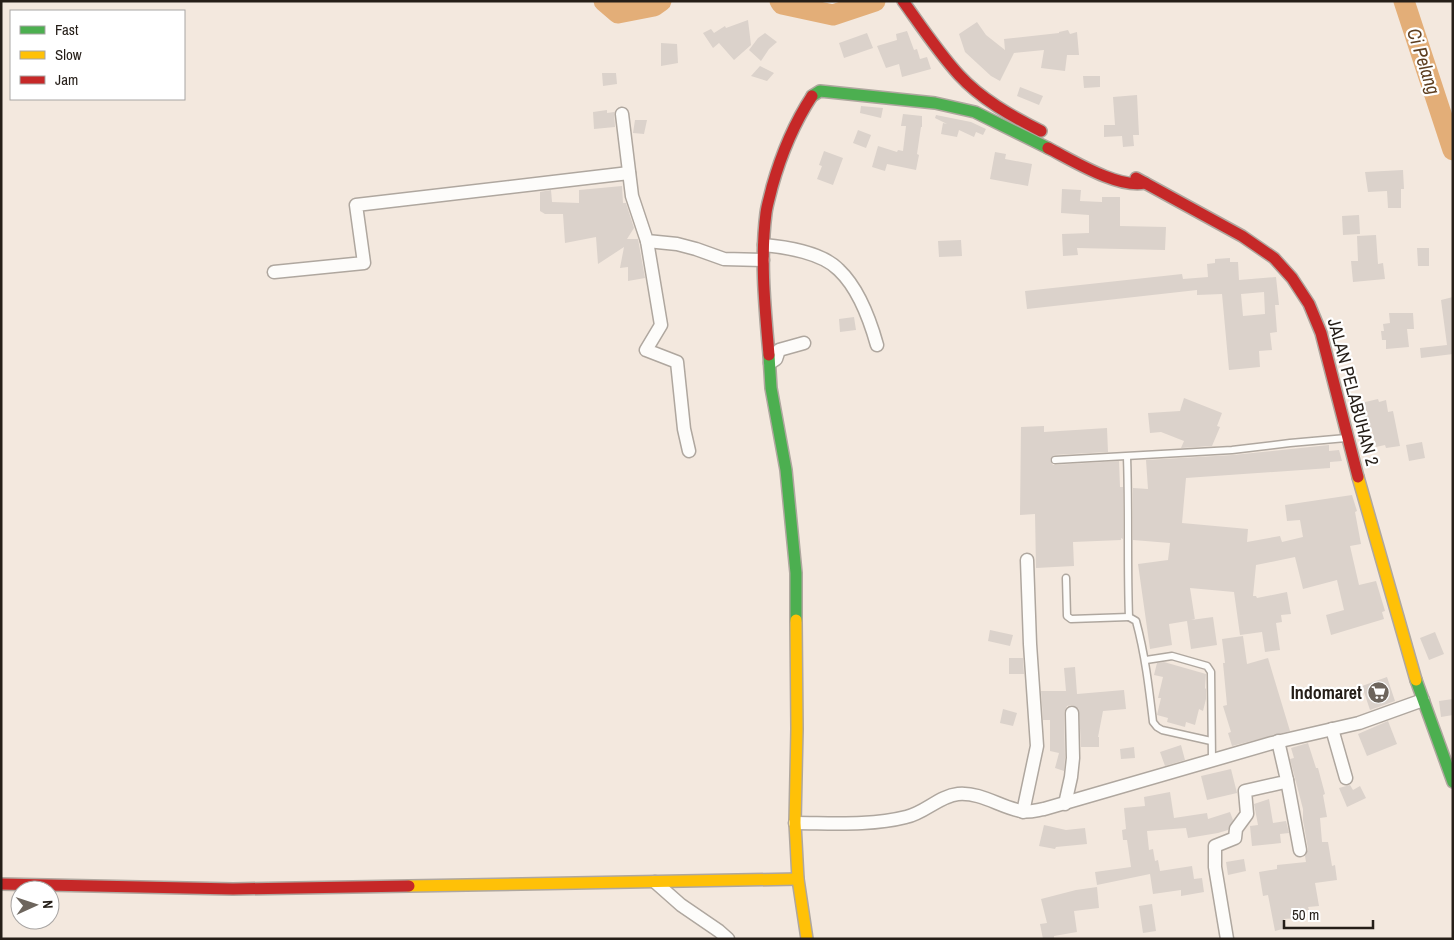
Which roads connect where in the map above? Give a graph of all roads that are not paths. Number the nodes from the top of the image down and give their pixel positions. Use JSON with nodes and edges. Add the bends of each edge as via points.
{"nodes":[{"id":1,"x":906,"y":5,"type":"edge"},
{"id":2,"x":622,"y":114,"type":"dead end"},
{"id":3,"x":1050,"y":136,"type":"dead end"},
{"id":4,"x":1111,"y":166,"type":"dead end"},
{"id":5,"x":629,"y":173,"type":"junction"},
{"id":6,"x":1145,"y":182,"type":"junction"},
{"id":7,"x":647,"y":241,"type":"junction"},
{"id":8,"x":764,"y":244,"type":"junction"},
{"id":9,"x":763,"y":260,"type":"junction"},
{"id":10,"x":274,"y":272,"type":"dead end"},
{"id":11,"x":804,"y":343,"type":"dead end"},
{"id":12,"x":877,"y":345,"type":"dead end"},
{"id":13,"x":770,"y":363,"type":"junction"},
{"id":14,"x":1347,"y":438,"type":"junction"},
{"id":15,"x":689,"y":451,"type":"dead end"},
{"id":16,"x":1127,"y":457,"type":"junction"},
{"id":17,"x":1055,"y":460,"type":"dead end"},
{"id":18,"x":1027,"y":560,"type":"dead end"},
{"id":19,"x":1066,"y":578,"type":"dead end"},
{"id":20,"x":1129,"y":617,"type":"junction"},
{"id":21,"x":1146,"y":660,"type":"junction"},
{"id":22,"x":1423,"y":700,"type":"junction"},
{"id":23,"x":1072,"y":713,"type":"dead end"},
{"id":24,"x":1332,"y":729,"type":"junction"},
{"id":25,"x":1211,"y":741,"type":"junction"},
{"id":26,"x":1278,"y":741,"type":"junction"},
{"id":27,"x":1212,"y":760,"type":"junction"},
{"id":28,"x":1346,"y":778,"type":"dead end"},
{"id":29,"x":1287,"y":780,"type":"junction"},
{"id":30,"x":1453,"y":782,"type":"edge"},
{"id":31,"x":1065,"y":804,"type":"junction"},
{"id":32,"x":1023,"y":812,"type":"junction"},
{"id":33,"x":795,"y":823,"type":"junction"},
{"id":34,"x":1300,"y":850,"type":"dead end"},
{"id":35,"x":798,"y":879,"type":"junction"},
{"id":36,"x":655,"y":882,"type":"junction"},
{"id":37,"x":1,"y":884,"type":"edge"},
{"id":38,"x":728,"y":939,"type":"edge"},
{"id":39,"x":807,"y":939,"type":"edge"},
{"id":40,"x":1227,"y":939,"type":"edge"}],
"edges":[{"from":1,"to":3,"type":"street","via":[[946,59],[974,89]]},
{"from":2,"to":5,"type":"street"},
{"from":4,"to":6,"type":"street","name":"JALAN PELABUHAN 2"},
{"from":5,"to":7,"type":"street","via":[[632,196]]},
{"from":5,"to":10,"type":"street","via":[[356,205],[364,263]]},
{"from":6,"to":8,"type":"street","via":[[1127,184],[1116,181],[988,118],[963,109],[823,91],[813,94],[788,139],[770,197]]},
{"from":6,"to":14,"type":"street","name":"JALAN PELABUHAN 2","via":[[1242,236],[1283,266],[1309,304],[1322,333]]},
{"from":7,"to":9,"type":"street","via":[[677,244],[724,259]]},
{"from":7,"to":15,"type":"street","via":[[661,325],[646,350],[677,362]]},
{"from":8,"to":9,"type":"street"},
{"from":8,"to":12,"type":"street","via":[[804,253],[827,261],[839,270],[854,289]]},
{"from":9,"to":13,"type":"street"},
{"from":11,"to":13,"type":"street","via":[[779,350],[776,359]]},
{"from":13,"to":33,"type":"street","via":[[771,388],[786,470],[796,573]]},
{"from":14,"to":16,"type":"lane"},
{"from":14,"to":22,"type":"street","name":"JALAN PELABUHAN 2"},
{"from":16,"to":17,"type":"lane"},
{"from":16,"to":20,"type":"lane"},
{"from":18,"to":32,"type":"street","via":[[1036,746]]},
{"from":19,"to":20,"type":"lane","via":[[1068,616],[1071,619]]},
{"from":20,"to":21,"type":"lane","via":[[1136,621]]},
{"from":21,"to":25,"type":"lane","via":[[1153,722],[1157,727]]},
{"from":21,"to":25,"type":"lane","via":[[1172,656],[1207,666],[1212,680]]},
{"from":22,"to":24,"type":"street"},
{"from":22,"to":30,"type":"street","name":"JALAN PELABUHAN 2"},
{"from":23,"to":31,"type":"street","via":[[1073,758]]},
{"from":24,"to":26,"type":"street"},
{"from":24,"to":28,"type":"street"},
{"from":25,"to":27,"type":"lane"},
{"from":26,"to":27,"type":"street"},
{"from":26,"to":29,"type":"street"},
{"from":27,"to":31,"type":"street"},
{"from":29,"to":34,"type":"street"},
{"from":29,"to":40,"type":"street","via":[[1244,791],[1247,814],[1236,829],[1235,838],[1215,846],[1215,867]]},
{"from":31,"to":32,"type":"street"},
{"from":32,"to":33,"type":"street","via":[[985,798],[961,794],[940,800],[918,814],[892,820]]},
{"from":33,"to":35,"type":"street"},
{"from":35,"to":36,"type":"street"},
{"from":35,"to":39,"type":"street"},
{"from":36,"to":37,"type":"street","via":[[233,889]]},
{"from":36,"to":38,"type":"street"}]}
